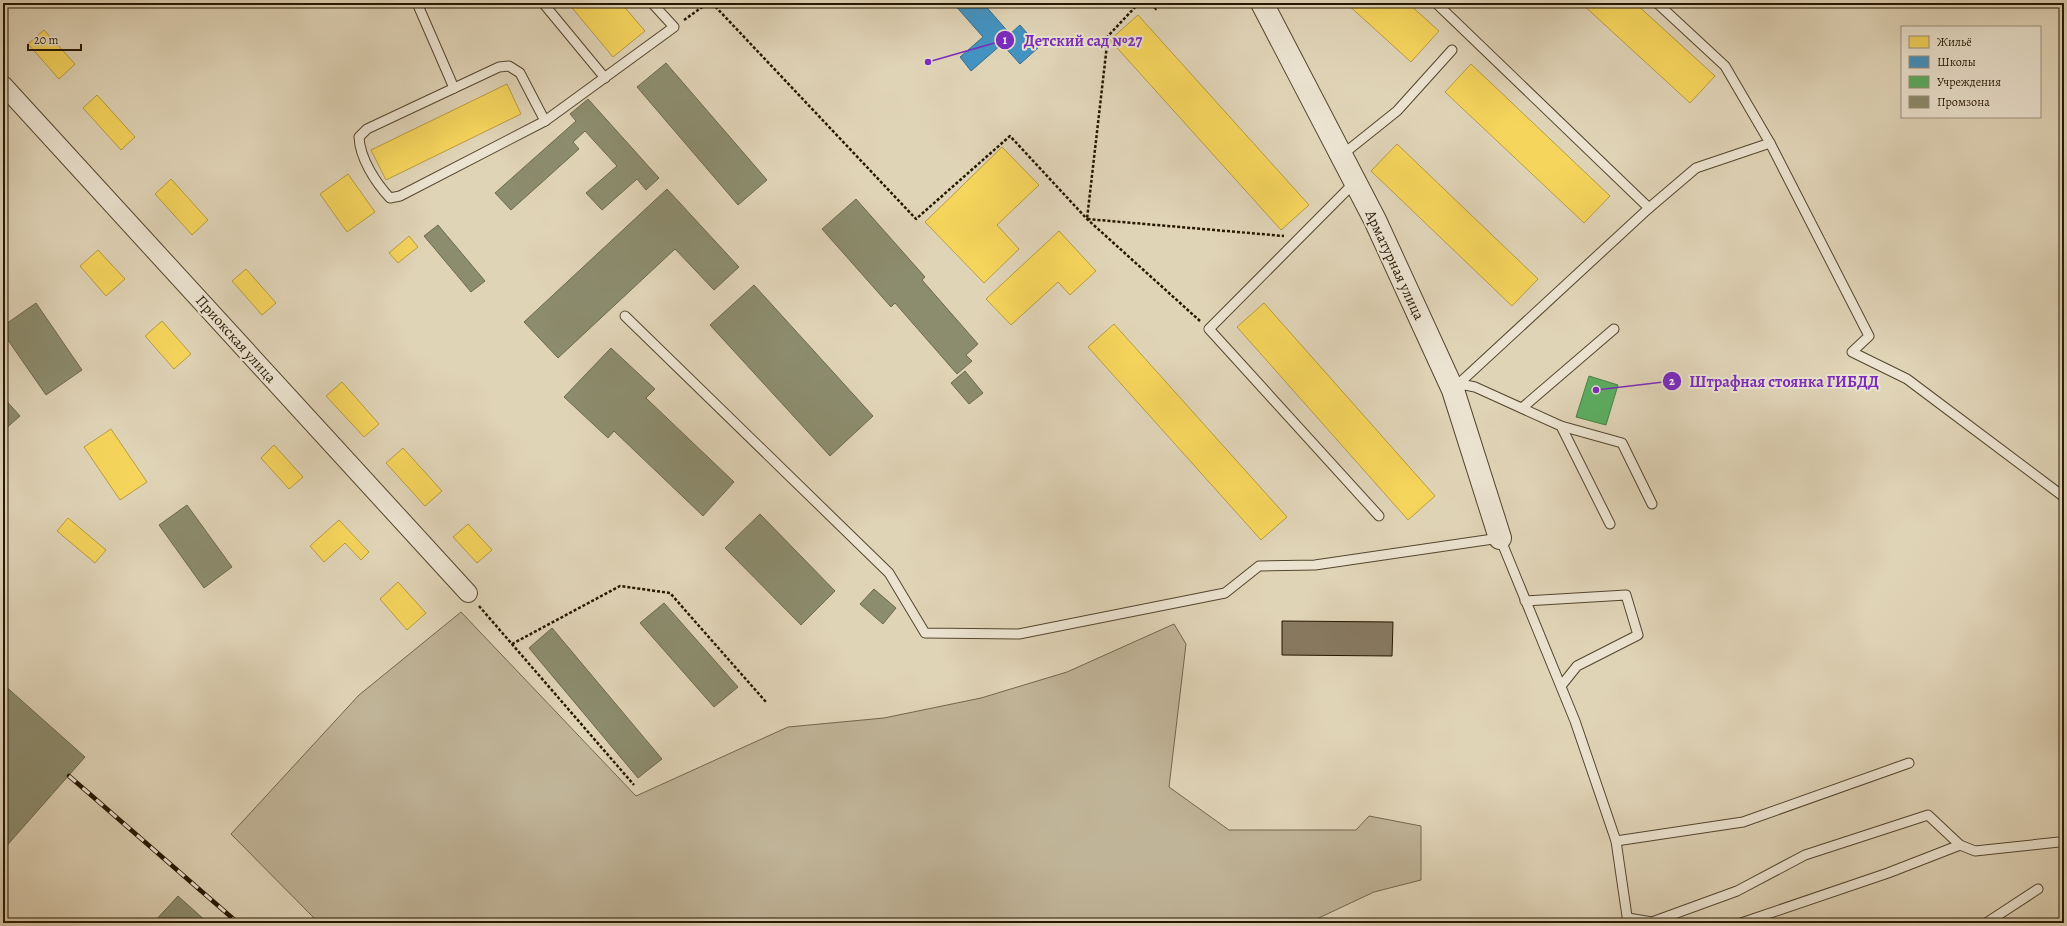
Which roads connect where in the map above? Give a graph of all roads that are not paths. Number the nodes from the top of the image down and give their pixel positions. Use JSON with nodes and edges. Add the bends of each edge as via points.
{"nodes":[{"id":1,"x":417,"y":3,"type":"edge"},
{"id":2,"x":543,"y":3,"type":"edge"},
{"id":3,"x":652,"y":3,"type":"edge"},
{"id":4,"x":1262,"y":3,"type":"edge"},
{"id":5,"x":1436,"y":3,"type":"edge"},
{"id":6,"x":1657,"y":3,"type":"edge"},
{"id":7,"x":1452,"y":50,"type":"dead end"},
{"id":8,"x":605,"y":78,"type":"junction"},
{"id":9,"x":3,"y":84,"type":"edge"},
{"id":10,"x":454,"y":88,"type":"junction"},
{"id":11,"x":545,"y":121,"type":"junction"},
{"id":12,"x":1770,"y":143,"type":"junction"},
{"id":13,"x":1342,"y":155,"type":"junction"},
{"id":14,"x":1356,"y":181,"type":"junction"},
{"id":15,"x":1649,"y":208,"type":"junction"},
{"id":16,"x":625,"y":316,"type":"dead end"},
{"id":17,"x":1614,"y":329,"type":"dead end"},
{"id":18,"x":1453,"y":390,"type":"junction"},
{"id":19,"x":1522,"y":408,"type":"junction"},
{"id":20,"x":1561,"y":426,"type":"junction"},
{"id":21,"x":2064,"y":497,"type":"edge"},
{"id":22,"x":1652,"y":504,"type":"dead end"},
{"id":23,"x":1379,"y":516,"type":"dead end"},
{"id":24,"x":1610,"y":524,"type":"dead end"},
{"id":25,"x":1500,"y":538,"type":"junction"},
{"id":26,"x":468,"y":593,"type":"road end"},
{"id":27,"x":1525,"y":600,"type":"junction"},
{"id":28,"x":1561,"y":686,"type":"junction"},
{"id":29,"x":1909,"y":763,"type":"dead end"},
{"id":30,"x":1616,"y":841,"type":"junction"},
{"id":31,"x":2059,"y":842,"type":"dead end"},
{"id":32,"x":1960,"y":845,"type":"junction"},
{"id":33,"x":2038,"y":889,"type":"dead end"},
{"id":34,"x":1628,"y":921,"type":"edge"},
{"id":35,"x":1741,"y":923,"type":"edge"},
{"id":36,"x":1986,"y":923,"type":"edge"}],
"edges":[{"from":1,"to":10,"type":"lane"},
{"from":2,"to":8,"type":"lane"},
{"from":3,"to":8,"type":"lane","via":[[674,27]]},
{"from":4,"to":13,"type":"street","name":"Арматурная улица"},
{"from":5,"to":15,"type":"lane"},
{"from":6,"to":12,"type":"lane","via":[[1725,66]]},
{"from":7,"to":13,"type":"lane","via":[[1397,111]]},
{"from":8,"to":11,"type":"lane"},
{"from":9,"to":26,"type":"street","name":"Приокская улица"},
{"from":10,"to":11,"type":"lane","via":[[499,67],[509,66],[520,73]]},
{"from":10,"to":11,"type":"lane","via":[[367,128],[359,137],[360,149],[381,188],[390,198],[400,196]]},
{"from":12,"to":15,"type":"lane","via":[[1696,168]]},
{"from":12,"to":21,"type":"lane","via":[[1869,336],[1852,352],[1907,379]]},
{"from":13,"to":14,"type":"street","name":"Арматурная улица"},
{"from":14,"to":18,"type":"street","name":"Арматурная улица"},
{"from":14,"to":23,"type":"lane","via":[[1209,329]]},
{"from":15,"to":18,"type":"lane"},
{"from":16,"to":25,"type":"lane","via":[[889,573],[925,633],[1019,634],[1225,592],[1259,566],[1316,565]]},
{"from":17,"to":19,"type":"lane"},
{"from":18,"to":19,"type":"lane","via":[[1470,385]]},
{"from":18,"to":25,"type":"street","name":"Арматурная улица"},
{"from":19,"to":20,"type":"lane"},
{"from":20,"to":22,"type":"lane","via":[[1622,442]]},
{"from":20,"to":24,"type":"lane"},
{"from":25,"to":27,"type":"lane"},
{"from":27,"to":28,"type":"lane"},
{"from":27,"to":28,"type":"lane","via":[[1626,596],[1638,636],[1577,666]]},
{"from":28,"to":30,"type":"lane"},
{"from":29,"to":30,"type":"lane","via":[[1743,822]]},
{"from":30,"to":34,"type":"lane"},
{"from":31,"to":32,"type":"lane","via":[[1975,851]]},
{"from":32,"to":34,"type":"lane","via":[[1928,815],[1805,855],[1737,891],[1652,922]]},
{"from":32,"to":35,"type":"lane","via":[[1888,873]]},
{"from":33,"to":36,"type":"lane"}]}
